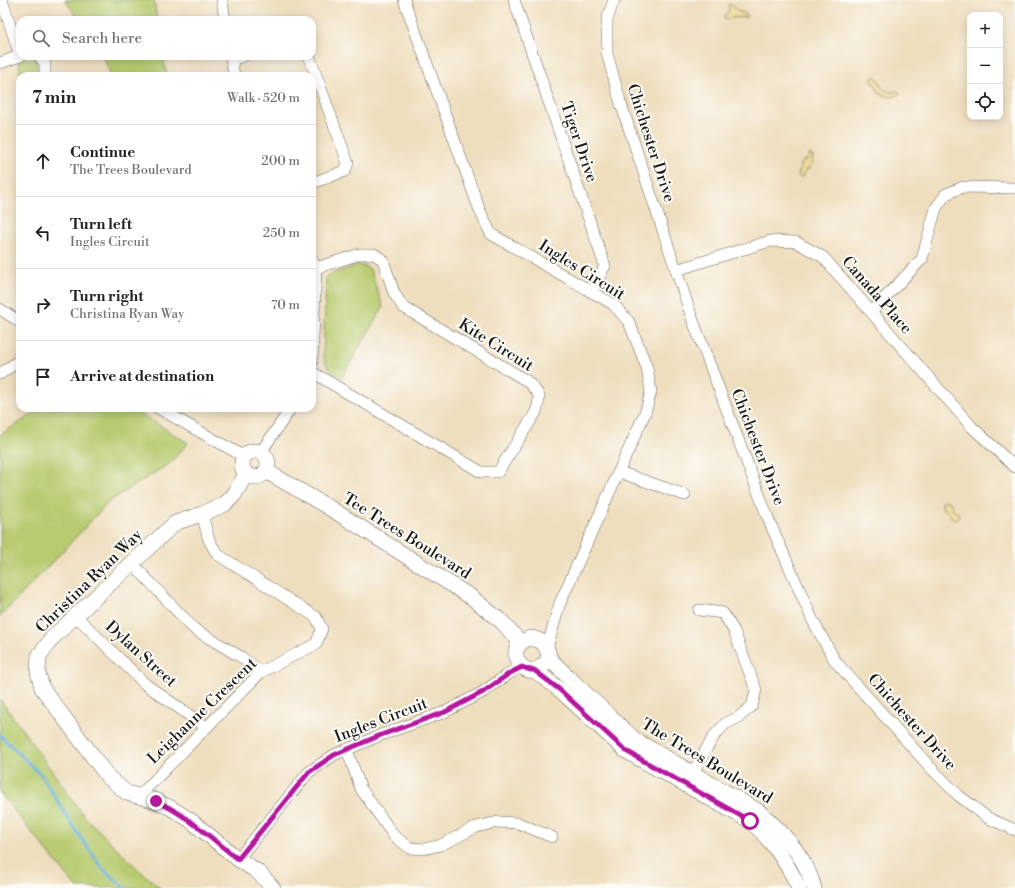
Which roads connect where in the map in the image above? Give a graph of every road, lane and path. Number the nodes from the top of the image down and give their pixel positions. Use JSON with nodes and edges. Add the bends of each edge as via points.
{"nodes":[{"id":1,"x":2,"y":0,"type":"edge"},
{"id":2,"x":222,"y":0,"type":"edge"},
{"id":3,"x":404,"y":0,"type":"edge"},
{"id":4,"x":514,"y":0,"type":"edge"},
{"id":5,"x":614,"y":0,"type":"edge"},
{"id":6,"x":224,"y":16,"type":"edge"},
{"id":7,"x":16,"y":44,"type":"edge"},
{"id":8,"x":16,"y":57,"type":"edge"},
{"id":9,"x":42,"y":60,"type":"edge"},
{"id":10,"x":231,"y":60,"type":"edge"},
{"id":11,"x":310,"y":60,"type":"edge"},
{"id":12,"x":0,"y":63,"type":"edge"},
{"id":13,"x":45,"y":72,"type":"edge"},
{"id":14,"x":233,"y":72,"type":"edge"},
{"id":15,"x":315,"y":72,"type":"edge"},
{"id":16,"x":316,"y":75,"type":"edge"},
{"id":17,"x":316,"y":182,"type":"edge"},
{"id":18,"x":1015,"y":188,"type":"edge"},
{"id":19,"x":316,"y":264,"type":"edge"},
{"id":20,"x":676,"y":270,"type":"junction"},
{"id":21,"x":591,"y":292,"type":"junction"},
{"id":22,"x":0,"y":309,"type":"edge"},
{"id":23,"x":871,"y":312,"type":"junction"},
{"id":24,"x":16,"y":319,"type":"edge"},
{"id":25,"x":16,"y":363,"type":"edge"},
{"id":26,"x":0,"y":374,"type":"edge"},
{"id":27,"x":316,"y":374,"type":"edge"},
{"id":28,"x":165,"y":412,"type":"edge"},
{"id":29,"x":288,"y":412,"type":"edge"},
{"id":30,"x":261,"y":452,"type":"junction"},
{"id":31,"x":244,"y":456,"type":"junction"},
{"id":32,"x":1015,"y":467,"type":"edge"},
{"id":33,"x":266,"y":471,"type":"junction"},
{"id":34,"x":619,"y":472,"type":"junction"},
{"id":35,"x":246,"y":474,"type":"junction"},
{"id":36,"x":685,"y":495,"type":"dead end"},
{"id":37,"x":202,"y":514,"type":"junction"},
{"id":38,"x":132,"y":563,"type":"junction"},
{"id":39,"x":699,"y":610,"type":"dead end"},
{"id":40,"x":76,"y":616,"type":"junction"},
{"id":41,"x":521,"y":643,"type":"junction"},
{"id":42,"x":548,"y":653,"type":"junction"},
{"id":43,"x":528,"y":668,"type":"junction"},
{"id":44,"x":261,"y":672,"type":"junction"},
{"id":45,"x":206,"y":727,"type":"junction"},
{"id":46,"x":347,"y":750,"type":"junction"},
{"id":47,"x":689,"y":779,"type":"junction"},
{"id":48,"x":139,"y":796,"type":"junction"},
{"id":49,"x":1015,"y":830,"type":"edge"},
{"id":50,"x":552,"y":837,"type":"dead end"},
{"id":51,"x":238,"y":859,"type":"junction"},
{"id":52,"x":273,"y":888,"type":"edge"},
{"id":53,"x":799,"y":888,"type":"edge"},
{"id":54,"x":814,"y":888,"type":"edge"}],
"edges":[{"from":1,"to":7,"type":"street"},
{"from":2,"to":6,"type":"street"},
{"from":3,"to":21,"type":"street","name":"Ingles Circuit","via":[[480,211],[491,234]]},
{"from":4,"to":21,"type":"street","name":"Tiger Drive","via":[[605,266]]},
{"from":5,"to":20,"type":"street","name":"Chichester Drive","via":[[607,20],[607,53],[620,101]]},
{"from":8,"to":12,"type":"street"},
{"from":9,"to":13,"type":"street","via":[[45,64]]},
{"from":10,"to":14,"type":"street"},
{"from":11,"to":15,"type":"street"},
{"from":16,"to":17,"type":"street","via":[[348,163],[345,171]]},
{"from":18,"to":23,"type":"street","via":[[963,187],[946,194],[936,208],[922,259]]},
{"from":19,"to":27,"type":"street","name":"Kite Circuit","via":[[360,254],[374,254],[383,260],[394,293],[403,307],[527,380],[539,393],[540,401],[536,412],[498,472],[481,472]]},
{"from":20,"to":23,"type":"street","name":"Canada Place","via":[[770,241],[796,242],[823,257]]},
{"from":20,"to":49,"type":"street","name":"Chichester Drive","via":[[770,523],[813,621],[835,661],[958,796],[988,818]]},
{"from":21,"to":34,"type":"street","name":"Ingles Circuit","via":[[612,304],[629,322],[646,368],[651,392],[645,413]]},
{"from":22,"to":24,"type":"street"},
{"from":23,"to":32,"type":"street","name":"Canada Place","via":[[972,427]]},
{"from":25,"to":26,"type":"street"},
{"from":28,"to":31,"type":"street"},
{"from":29,"to":30,"type":"street"},
{"from":30,"to":31,"type":"street","via":[[254,450]]},
{"from":30,"to":33,"type":"street","via":[[267,458]]},
{"from":31,"to":35,"type":"street","via":[[242,466]]},
{"from":33,"to":35,"type":"street","via":[[255,477]]},
{"from":33,"to":41,"type":"street","name":"Tee Trees Boulevard","via":[[471,597],[502,622]]},
{"from":34,"to":36,"type":"street"},
{"from":34,"to":42,"type":"street","name":"Ingles Circuit","via":[[560,603]]},
{"from":35,"to":37,"type":"street","name":"Christina Ryan Way","via":[[234,495],[225,504]]},
{"from":37,"to":38,"type":"street","name":"Christina Ryan Way","via":[[175,523]]},
{"from":37,"to":44,"type":"street","name":"Leighanne Crescent","via":[[209,540],[217,554],[316,617],[322,629],[316,644]]},
{"from":38,"to":40,"type":"street","name":"Christina Ryan Way"},
{"from":38,"to":44,"type":"street","via":[[194,629]]},
{"from":39,"to":47,"type":"street","via":[[723,614],[734,631],[756,690],[752,706],[740,717],[725,724],[714,736]]},
{"from":40,"to":45,"type":"street","name":"Dylan Street","via":[[145,684]]},
{"from":40,"to":48,"type":"street","name":"Christina Ryan Way","via":[[53,637],[40,656],[38,672],[42,688],[108,777],[126,793]]},
{"from":41,"to":42,"type":"street","via":[[526,639],[537,639],[542,642]]},
{"from":41,"to":43,"type":"street","via":[[517,647],[517,659]]},
{"from":42,"to":43,"type":"street","via":[[545,664],[540,668]]},
{"from":42,"to":47,"type":"street","name":"The Trees Boulevard","via":[[568,677],[635,740]]},
{"from":43,"to":46,"type":"street","name":"Ingles Circuit","via":[[510,673],[483,692],[445,712]]},
{"from":43,"to":47,"type":"street","name":"The Trees Boulevard","via":[[560,690],[626,751]]},
{"from":44,"to":45,"type":"street","name":"Leighanne Crescent"},
{"from":45,"to":48,"type":"street","name":"Leighanne Crescent"},
{"from":46,"to":50,"type":"street","via":[[361,789],[394,836],[410,848],[424,849],[441,845],[476,826],[498,822],[518,823]]},
{"from":46,"to":51,"type":"street","name":"Ingles Circuit","via":[[334,755],[309,772]]},
{"from":47,"to":53,"type":"street","name":"The Trees Boulevard","via":[[765,834],[785,860]]},
{"from":47,"to":54,"type":"street","name":"The Trees Boulevard","via":[[758,811],[774,824],[798,853]]},
{"from":48,"to":51,"type":"street","name":"Christina Ryan Way","via":[[171,808],[190,820]]},
{"from":51,"to":52,"type":"street","name":"Christina Ryan Way","via":[[258,872]]}]}
